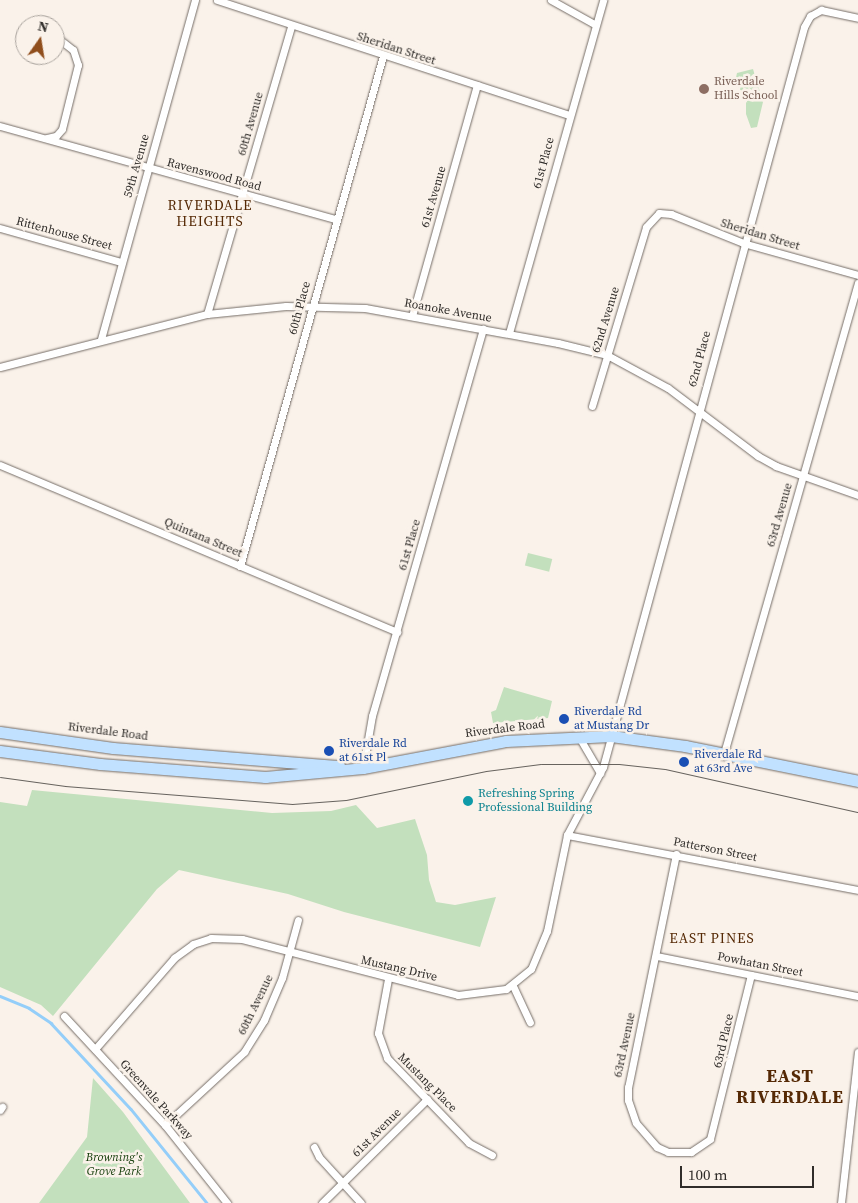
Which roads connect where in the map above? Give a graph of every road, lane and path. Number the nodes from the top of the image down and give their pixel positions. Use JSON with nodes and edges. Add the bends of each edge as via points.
{"nodes":[{"id":1,"x":195,"y":0,"type":"edge"},
{"id":2,"x":217,"y":0,"type":"edge"},
{"id":3,"x":551,"y":0,"type":"edge"},
{"id":4,"x":603,"y":0,"type":"edge"},
{"id":5,"x":858,"y":18,"type":"edge"},
{"id":6,"x":596,"y":25,"type":"junction"},
{"id":7,"x":291,"y":26,"type":"junction"},
{"id":8,"x":65,"y":44,"type":"edge"},
{"id":9,"x":382,"y":56,"type":"junction"},
{"id":10,"x":477,"y":85,"type":"junction"},
{"id":11,"x":569,"y":116,"type":"junction"},
{"id":12,"x":0,"y":126,"type":"edge"},
{"id":13,"x":44,"y":138,"type":"junction"},
{"id":14,"x":148,"y":168,"type":"junction"},
{"id":15,"x":243,"y":194,"type":"junction"},
{"id":16,"x":336,"y":219,"type":"junction"},
{"id":17,"x":0,"y":228,"type":"edge"},
{"id":18,"x":642,"y":239,"type":"joint"},
{"id":19,"x":743,"y":243,"type":"junction"},
{"id":20,"x":121,"y":262,"type":"junction"},
{"id":21,"x":858,"y":275,"type":"edge"},
{"id":22,"x":858,"y":282,"type":"edge"},
{"id":23,"x":312,"y":306,"type":"junction"},
{"id":24,"x":207,"y":314,"type":"junction"},
{"id":25,"x":412,"y":316,"type":"junction"},
{"id":26,"x":483,"y":329,"type":"junction"},
{"id":27,"x":509,"y":333,"type":"junction"},
{"id":28,"x":101,"y":339,"type":"junction"},
{"id":29,"x":607,"y":355,"type":"junction"},
{"id":30,"x":0,"y":367,"type":"edge"},
{"id":31,"x":592,"y":406,"type":"dead end"},
{"id":32,"x":698,"y":411,"type":"junction"},
{"id":33,"x":0,"y":465,"type":"edge"},
{"id":34,"x":802,"y":476,"type":"junction"},
{"id":35,"x":858,"y":495,"type":"edge"},
{"id":36,"x":240,"y":566,"type":"junction"},
{"id":37,"x":397,"y":632,"type":"junction"},
{"id":38,"x":0,"y":732,"type":"edge"},
{"id":39,"x":578,"y":736,"type":"junction"},
{"id":40,"x":611,"y":736,"type":"junction"},
{"id":41,"x":0,"y":751,"type":"edge"},
{"id":42,"x":724,"y":753,"type":"junction"},
{"id":43,"x":363,"y":768,"type":"junction"},
{"id":44,"x":600,"y":773,"type":"junction"},
{"id":45,"x":858,"y":782,"type":"edge"},
{"id":46,"x":567,"y":835,"type":"junction"},
{"id":47,"x":676,"y":854,"type":"junction"},
{"id":48,"x":858,"y":890,"type":"edge"},
{"id":49,"x":298,"y":920,"type":"dead end"},
{"id":50,"x":290,"y":953,"type":"junction"},
{"id":51,"x":657,"y":956,"type":"junction"},
{"id":52,"x":751,"y":975,"type":"junction"},
{"id":53,"x":388,"y":979,"type":"junction"},
{"id":54,"x":513,"y":986,"type":"junction"},
{"id":55,"x":858,"y":996,"type":"edge"},
{"id":56,"x":64,"y":1016,"type":"dead end"},
{"id":57,"x":530,"y":1022,"type":"dead end"},
{"id":58,"x":95,"y":1049,"type":"junction"},
{"id":59,"x":858,"y":1052,"type":"edge"},
{"id":60,"x":427,"y":1099,"type":"junction"},
{"id":61,"x":719,"y":1112,"type":"joint"},
{"id":62,"x":166,"y":1125,"type":"junction"},
{"id":63,"x":314,"y":1147,"type":"dead end"},
{"id":64,"x":492,"y":1155,"type":"dead end"},
{"id":65,"x":342,"y":1183,"type":"junction"},
{"id":66,"x":227,"y":1203,"type":"edge"},
{"id":67,"x":322,"y":1203,"type":"edge"},
{"id":68,"x":361,"y":1203,"type":"edge"},
{"id":69,"x":841,"y":1203,"type":"edge"}],
"edges":[{"from":1,"to":14,"type":"street","name":"59th Avenue"},
{"from":2,"to":7,"type":"street","name":"Sheridan Street"},
{"from":3,"to":6,"type":"street"},
{"from":4,"to":6,"type":"street","name":"61st Place"},
{"from":5,"to":19,"type":"street","name":"62nd Place","via":[[821,10],[813,13],[804,28]]},
{"from":6,"to":11,"type":"street","name":"61st Place"},
{"from":7,"to":9,"type":"street","name":"Sheridan Street"},
{"from":7,"to":15,"type":"street","name":"60th Avenue"},
{"from":8,"to":13,"type":"street","via":[[73,50],[78,65],[62,129],[56,136]]},
{"from":9,"to":10,"type":"street","name":"Sheridan Street"},
{"from":9,"to":16,"type":"street","name":"60th Place"},
{"from":10,"to":11,"type":"street","name":"Sheridan Street"},
{"from":10,"to":25,"type":"street","name":"61st Avenue"},
{"from":11,"to":27,"type":"street","name":"61st Place"},
{"from":12,"to":13,"type":"street","name":"Ravenswood Road"},
{"from":13,"to":14,"type":"street","name":"Ravenswood Road"},
{"from":14,"to":15,"type":"street","name":"Ravenswood Road"},
{"from":14,"to":20,"type":"street","name":"59th Avenue"},
{"from":15,"to":16,"type":"street","name":"Ravenswood Road"},
{"from":15,"to":24,"type":"street","name":"60th Avenue"},
{"from":16,"to":23,"type":"street","name":"60th Place"},
{"from":17,"to":20,"type":"street","name":"Rittenhouse Street"},
{"from":18,"to":19,"type":"street","name":"Sheridan Street","via":[[652,217],[665,213]]},
{"from":18,"to":29,"type":"street","name":"62nd Avenue"},
{"from":19,"to":21,"type":"street","name":"Sheridan Street"},
{"from":19,"to":32,"type":"street","name":"62nd Place"},
{"from":20,"to":28,"type":"street","name":"59th Avenue"},
{"from":22,"to":34,"type":"street","name":"63rd Avenue"},
{"from":23,"to":24,"type":"street","name":"Roanoke Avenue"},
{"from":23,"to":25,"type":"street","name":"Roanoke Avenue","via":[[345,306]]},
{"from":23,"to":36,"type":"street","name":"60th Place"},
{"from":24,"to":28,"type":"street","name":"Roanoke Avenue"},
{"from":25,"to":26,"type":"street","name":"Roanoke Avenue"},
{"from":26,"to":27,"type":"street","name":"Roanoke Avenue"},
{"from":26,"to":37,"type":"street","name":"61st Place"},
{"from":27,"to":29,"type":"street","name":"Roanoke Avenue"},
{"from":28,"to":30,"type":"street","name":"Roanoke Avenue"},
{"from":29,"to":31,"type":"street","name":"62nd Avenue"},
{"from":29,"to":32,"type":"street","name":"Roanoke Avenue","via":[[652,378]]},
{"from":32,"to":34,"type":"street","name":"Roanoke Avenue","via":[[758,456]]},
{"from":32,"to":40,"type":"street","name":"62nd Place"},
{"from":33,"to":36,"type":"street","name":"Quintana Street"},
{"from":34,"to":35,"type":"street","name":"Roanoke Avenue"},
{"from":34,"to":42,"type":"street","name":"63rd Avenue"},
{"from":36,"to":37,"type":"street","name":"Quintana Street"},
{"from":37,"to":43,"type":"street","name":"61st Place","via":[[372,716]]},
{"from":38,"to":43,"type":"main road","name":"Riverdale Road","via":[[113,748]]},
{"from":39,"to":40,"type":"main road","name":"Riverdale Road"},
{"from":39,"to":43,"type":"main road","name":"Riverdale Road","via":[[489,744]]},
{"from":39,"to":44,"type":"street"},
{"from":40,"to":42,"type":"main road","name":"Riverdale Road"},
{"from":40,"to":44,"type":"street","name":"Mustang Drive"},
{"from":41,"to":43,"type":"main road","name":"Riverdale Road","via":[[100,764],[265,777]]},
{"from":42,"to":45,"type":"main road","name":"Riverdale Road"},
{"from":44,"to":46,"type":"street","name":"Mustang Drive"},
{"from":46,"to":47,"type":"street","name":"Patterson Street"},
{"from":46,"to":54,"type":"street","name":"Mustang Drive","via":[[542,948],[531,970]]},
{"from":47,"to":48,"type":"street","name":"Patterson Street"},
{"from":47,"to":51,"type":"street","name":"63rd Avenue"},
{"from":49,"to":50,"type":"street","name":"60th Avenue"},
{"from":50,"to":53,"type":"street","name":"Mustang Drive"},
{"from":50,"to":58,"type":"street","name":"Mustang Drive","via":[[223,937],[193,944],[174,958]]},
{"from":50,"to":62,"type":"street","name":"60th Avenue","via":[[273,1000],[244,1052]]},
{"from":51,"to":52,"type":"street","name":"Powhatan Street"},
{"from":51,"to":61,"type":"street","name":"63rd Avenue","via":[[629,1074],[631,1111],[649,1142],[668,1152],[680,1153],[691,1152],[706,1143]]},
{"from":52,"to":55,"type":"street","name":"Powhatan Street"},
{"from":52,"to":61,"type":"street","name":"63rd Place"},
{"from":53,"to":54,"type":"street","name":"Mustang Drive","via":[[470,996]]},
{"from":53,"to":60,"type":"street","name":"Mustang Place","via":[[378,1024],[379,1042],[399,1073]]},
{"from":54,"to":57,"type":"street"},
{"from":56,"to":58,"type":"street","name":"Greenvale Parkway"},
{"from":58,"to":62,"type":"street","name":"Greenvale Parkway"},
{"from":59,"to":69,"type":"street"},
{"from":60,"to":64,"type":"street","name":"Mustang Place","via":[[470,1143]]},
{"from":60,"to":65,"type":"street","name":"61st Avenue"},
{"from":62,"to":66,"type":"street","name":"Greenvale Parkway"},
{"from":63,"to":65,"type":"street","via":[[318,1157]]},
{"from":65,"to":67,"type":"street","name":"61st Avenue"},
{"from":65,"to":68,"type":"street"}]}
